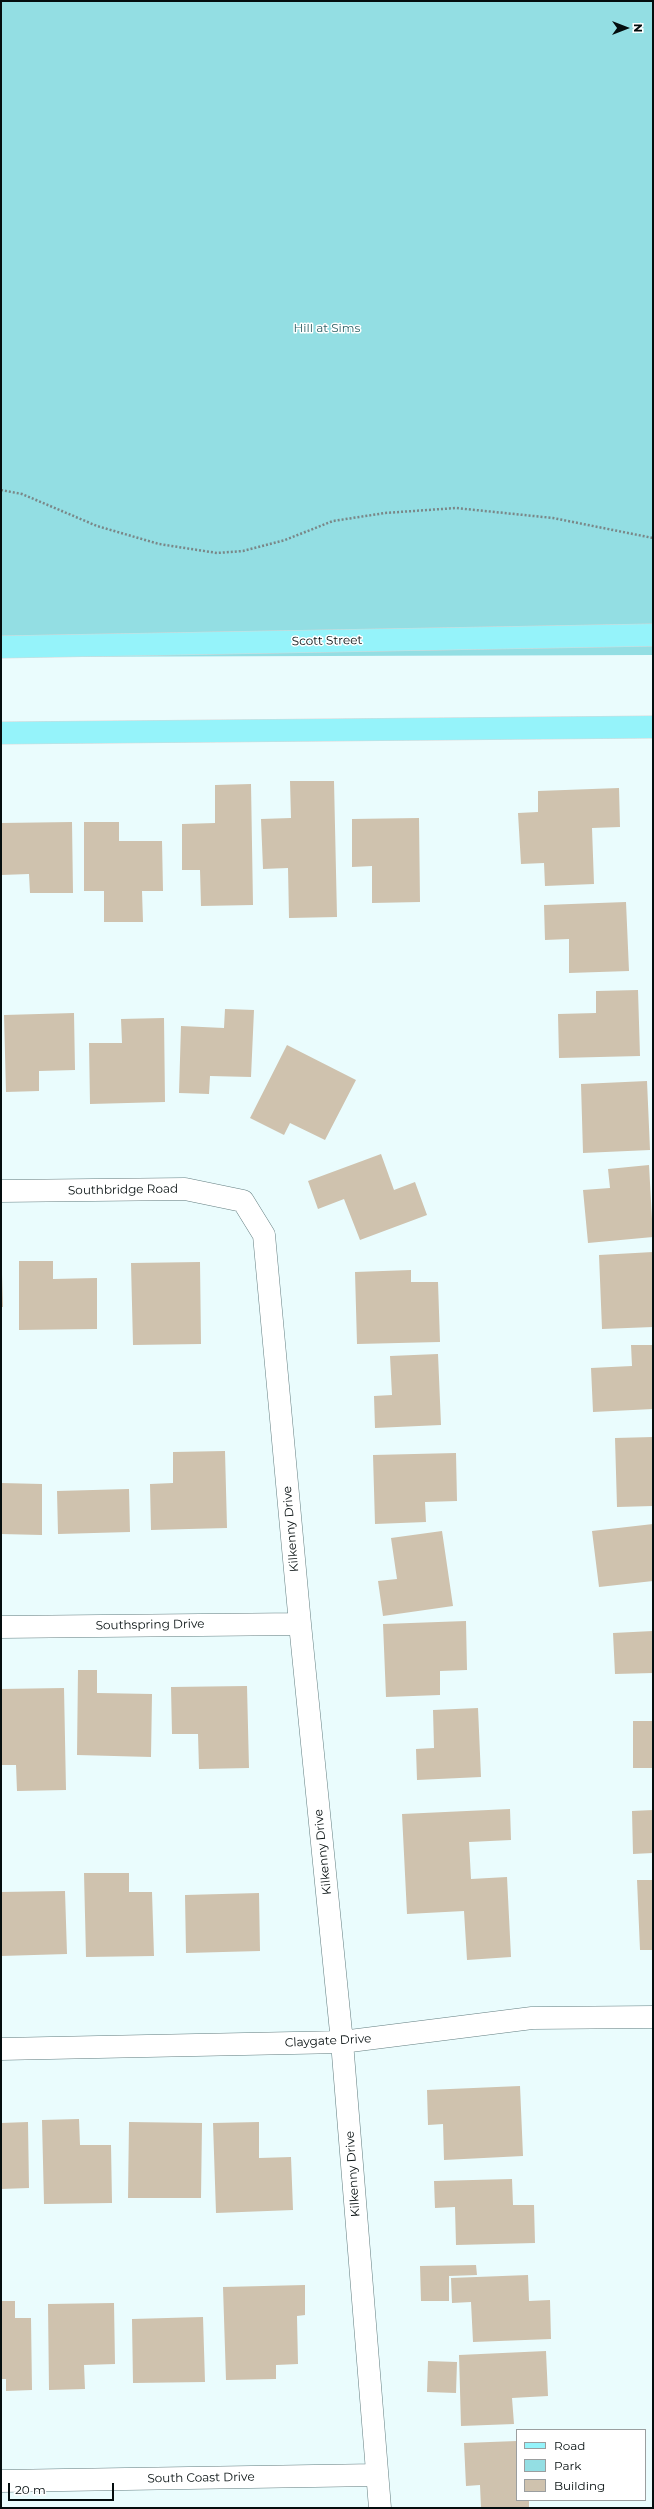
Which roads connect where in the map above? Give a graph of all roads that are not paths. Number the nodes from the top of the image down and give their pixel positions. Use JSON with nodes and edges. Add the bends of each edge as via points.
{"nodes":[{"id":1,"x":653,"y":635,"type":"edge"},
{"id":2,"x":1,"y":647,"type":"edge"},
{"id":3,"x":653,"y":727,"type":"edge"},
{"id":4,"x":1,"y":733,"type":"edge"},
{"id":5,"x":1,"y":1191,"type":"edge"},
{"id":6,"x":243,"y":1201,"type":"joint"},
{"id":7,"x":300,"y":1624,"type":"junction"},
{"id":8,"x":1,"y":1627,"type":"edge"},
{"id":9,"x":653,"y":2017,"type":"edge"},
{"id":10,"x":342,"y":2042,"type":"junction"},
{"id":11,"x":1,"y":2049,"type":"edge"},
{"id":12,"x":376,"y":2475,"type":"junction"},
{"id":13,"x":1,"y":2481,"type":"edge"},
{"id":14,"x":380,"y":2508,"type":"edge"}],
"edges":[{"from":1,"to":2,"type":"main road","name":"Scott Street"},
{"from":3,"to":4,"type":"main road"},
{"from":5,"to":6,"type":"street","name":"Southbridge Road","via":[[185,1189]]},
{"from":6,"to":7,"type":"street","name":"Kilkenny Drive","via":[[264,1235]]},
{"from":7,"to":8,"type":"street","name":"Southspring Drive"},
{"from":7,"to":10,"type":"street","name":"Kilkenny Drive"},
{"from":9,"to":10,"type":"street","name":"Claygate Drive","via":[[532,2018]]},
{"from":10,"to":11,"type":"street","name":"Claygate Drive"},
{"from":10,"to":12,"type":"street","name":"Kilkenny Drive"},
{"from":12,"to":13,"type":"street","name":"South Coast Drive"},
{"from":12,"to":14,"type":"street","name":"Kilkenny Drive"}]}
